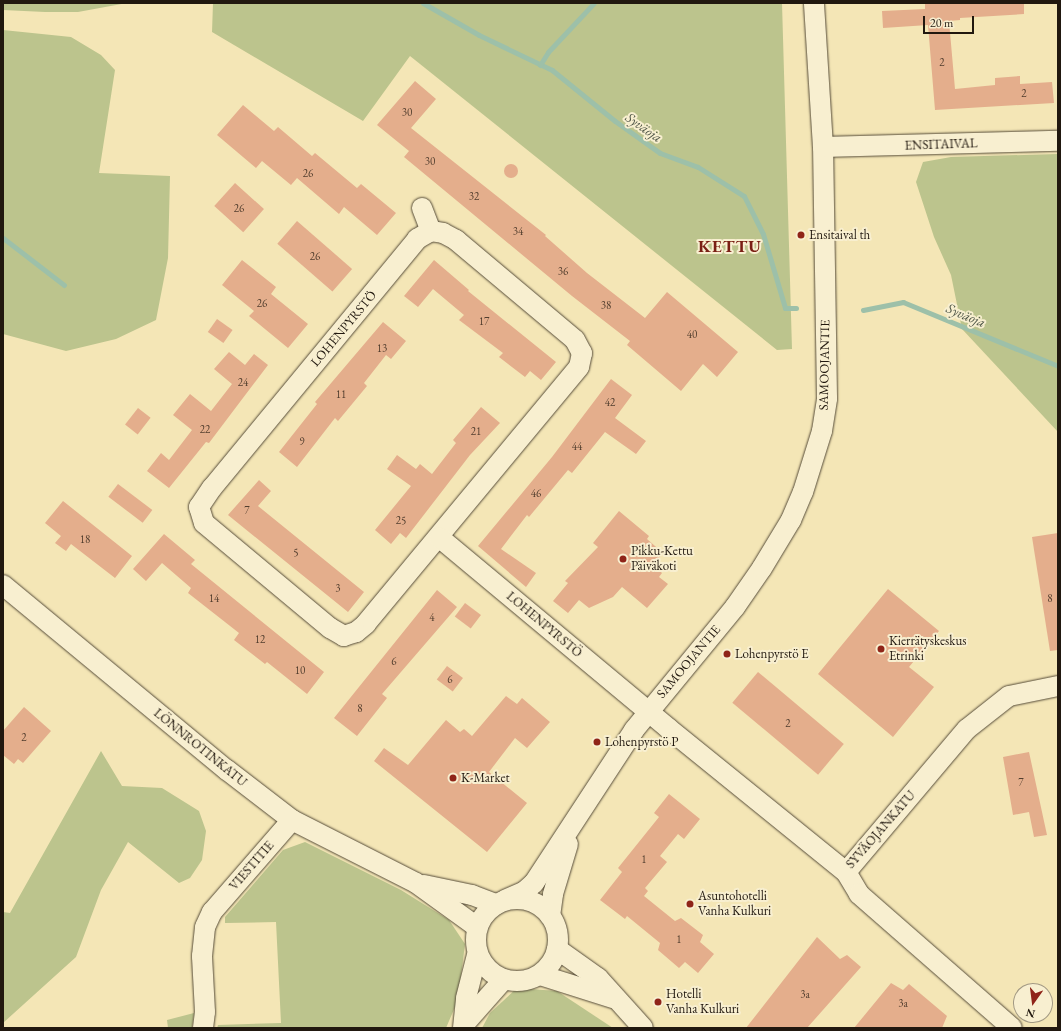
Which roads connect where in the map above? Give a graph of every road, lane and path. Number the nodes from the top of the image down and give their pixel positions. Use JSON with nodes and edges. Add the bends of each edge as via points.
{"nodes":[{"id":1,"x":814,"y":3,"type":"edge"},
{"id":2,"x":1058,"y":141,"type":"edge"},
{"id":3,"x":824,"y":147,"type":"junction"},
{"id":4,"x":422,"y":208,"type":"dead end"},
{"id":5,"x":430,"y":230,"type":"junction"},
{"id":6,"x":440,"y":538,"type":"junction"},
{"id":7,"x":3,"y":585,"type":"edge"},
{"id":8,"x":1058,"y":686,"type":"edge"},
{"id":9,"x":648,"y":712,"type":"junction"},
{"id":10,"x":292,"y":820,"type":"junction"},
{"id":11,"x":578,"y":820,"type":"junction"},
{"id":12,"x":846,"y":872,"type":"junction"},
{"id":13,"x":416,"y":884,"type":"junction"},
{"id":14,"x":500,"y":902,"type":"junction"},
{"id":15,"x":550,"y":916,"type":"junction"},
{"id":16,"x":477,"y":927,"type":"junction"},
{"id":17,"x":557,"y":949,"type":"junction"},
{"id":18,"x":477,"y":955,"type":"junction"},
{"id":19,"x":540,"y":975,"type":"junction"},
{"id":20,"x":504,"y":979,"type":"junction"},
{"id":21,"x":614,"y":998,"type":"junction"},
{"id":22,"x":464,"y":1025,"type":"edge"},
{"id":23,"x":203,"y":1028,"type":"edge"},
{"id":24,"x":643,"y":1028,"type":"edge"},
{"id":25,"x":1012,"y":1028,"type":"edge"}],
"edges":[{"from":1,"to":3,"type":"street","name":"SAMOOJANTIE"},
{"from":2,"to":3,"type":"street","name":"ENSITAIVAL"},
{"from":3,"to":9,"type":"street","name":"SAMOOJANTIE","via":[[827,398],[813,462],[791,520],[762,568],[735,607]]},
{"from":4,"to":5,"type":"street"},
{"from":5,"to":6,"type":"street","name":"LOHENPYRSTÖ","via":[[456,240],[575,340],[582,353],[579,367]]},
{"from":5,"to":6,"type":"street","name":"LOHENPYRSTÖ","via":[[417,239],[199,507],[204,523],[330,628],[344,636],[356,632],[366,624]]},
{"from":6,"to":9,"type":"street","name":"LOHENPYRSTÖ"},
{"from":7,"to":10,"type":"street","name":"LÖNNROTINKATU","via":[[163,718]]},
{"from":8,"to":12,"type":"street","name":"SYVÄOJANKATU","via":[[1009,696],[967,729]]},
{"from":9,"to":11,"type":"street","name":"SAMOOJANTIE"},
{"from":9,"to":12,"type":"street","name":"SYVÄOJANKATU"},
{"from":10,"to":13,"type":"street","name":"LÖNNROTINKATU"},
{"from":10,"to":23,"type":"street","name":"VIESTITIE","via":[[212,912],[203,941]]},
{"from":11,"to":14,"type":"street","name":"SAMOOJANTIE","via":[[534,883],[526,891]]},
{"from":11,"to":15,"type":"street","name":"SAMOOJANTIE","via":[[563,858]]},
{"from":12,"to":25,"type":"street","via":[[860,894]]},
{"from":13,"to":14,"type":"street","name":"LÖNNROTINKATU"},
{"from":13,"to":16,"type":"street","name":"LÖNNROTINKATU"},
{"from":14,"to":15,"type":"street","via":[[528,900],[537,904]]},
{"from":14,"to":16,"type":"street","via":[[483,917]]},
{"from":15,"to":17,"type":"street","via":[[557,932]]},
{"from":16,"to":18,"type":"street"},
{"from":17,"to":19,"type":"street","via":[[550,964]]},
{"from":17,"to":21,"type":"street","via":[[598,978]]},
{"from":18,"to":20,"type":"street","via":[[495,975]]},
{"from":18,"to":22,"type":"street","via":[[466,998]]},
{"from":19,"to":20,"type":"street","via":[[524,980]]},
{"from":19,"to":21,"type":"street"},
{"from":20,"to":22,"type":"street"},
{"from":21,"to":24,"type":"street"}]}
